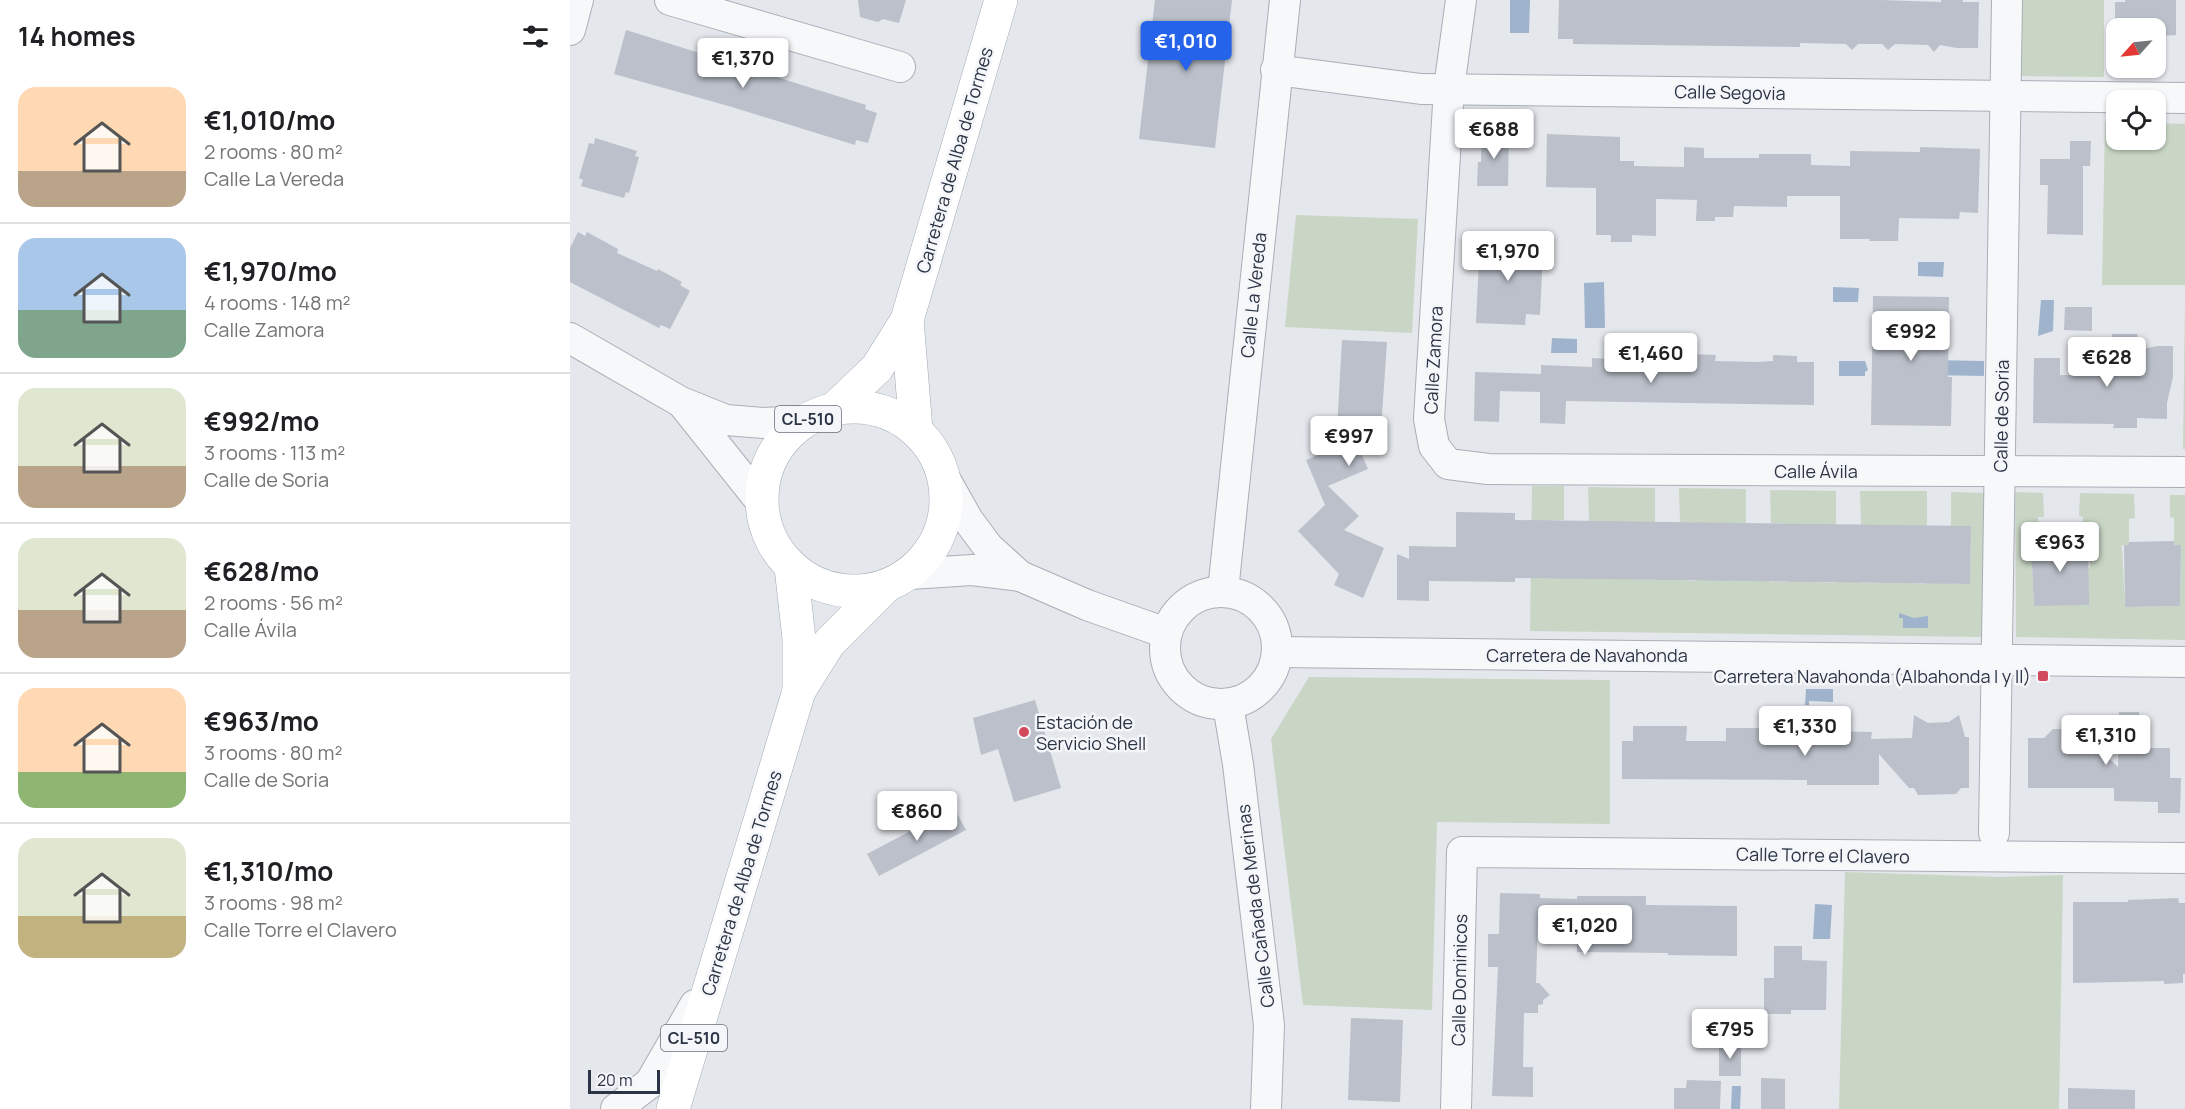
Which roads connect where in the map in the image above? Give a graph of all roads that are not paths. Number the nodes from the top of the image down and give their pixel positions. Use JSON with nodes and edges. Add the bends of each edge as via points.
{"nodes":[{"id":1,"x":578,"y":0,"type":"edge"},
{"id":2,"x":670,"y":0,"type":"edge"},
{"id":3,"x":1001,"y":0,"type":"edge"},
{"id":4,"x":1284,"y":0,"type":"edge"},
{"id":5,"x":1461,"y":0,"type":"edge"},
{"id":6,"x":2007,"y":0,"type":"edge"},
{"id":7,"x":570,"y":30,"type":"edge"},
{"id":8,"x":900,"y":67,"type":"dead end"},
{"id":9,"x":1276,"y":70,"type":"junction"},
{"id":10,"x":1449,"y":88,"type":"junction"},
{"id":11,"x":2006,"y":96,"type":"junction"},
{"id":12,"x":2185,"y":98,"type":"edge"},
{"id":13,"x":907,"y":320,"type":"junction"},
{"id":14,"x":570,"y":338,"type":"edge"},
{"id":15,"x":681,"y":402,"type":"junction"},
{"id":16,"x":835,"y":408,"type":"junction"},
{"id":17,"x":804,"y":421,"type":"junction"},
{"id":18,"x":916,"y":430,"type":"junction"},
{"id":19,"x":1448,"y":464,"type":"joint"},
{"id":20,"x":2000,"y":471,"type":"junction"},
{"id":21,"x":2185,"y":472,"type":"edge"},
{"id":22,"x":945,"y":479,"type":"junction"},
{"id":23,"x":762,"y":503,"type":"junction"},
{"id":24,"x":791,"y":567,"type":"junction"},
{"id":25,"x":1020,"y":576,"type":"junction"},
{"id":26,"x":898,"y":580,"type":"junction"},
{"id":27,"x":1223,"y":591,"type":"junction"},
{"id":28,"x":1166,"y":633,"type":"junction"},
{"id":29,"x":1277,"y":652,"type":"junction"},
{"id":30,"x":1997,"y":658,"type":"junction"},
{"id":31,"x":2185,"y":662,"type":"edge"},
{"id":32,"x":800,"y":691,"type":"junction"},
{"id":33,"x":1228,"y":705,"type":"junction"},
{"id":34,"x":1994,"y":833,"type":"dead end"},
{"id":35,"x":1462,"y":852,"type":"joint"},
{"id":36,"x":2185,"y":858,"type":"edge"},
{"id":37,"x":715,"y":968,"type":"junction"},
{"id":38,"x":616,"y":1109,"type":"edge"},
{"id":39,"x":673,"y":1109,"type":"edge"},
{"id":40,"x":1266,"y":1109,"type":"edge"},
{"id":41,"x":1456,"y":1109,"type":"edge"}],
"edges":[{"from":1,"to":7,"type":"street"},
{"from":2,"to":8,"type":"street"},
{"from":3,"to":13,"type":"main road","name":"Carretera de Alba de Tormes","number":"CL-510"},
{"from":4,"to":9,"type":"street","name":"Calle La Vereda"},
{"from":5,"to":10,"type":"street","name":"Calle Zamora"},
{"from":6,"to":11,"type":"street","name":"Calle de Soria"},
{"from":9,"to":10,"type":"street","name":"Calle Segovia","via":[[1421,89]]},
{"from":9,"to":27,"type":"street","name":"Calle La Vereda"},
{"from":10,"to":11,"type":"street","name":"Calle Segovia"},
{"from":10,"to":19,"type":"street","name":"Calle Zamora","via":[[1429,419],[1434,446]]},
{"from":11,"to":12,"type":"street","name":"Calle Segovia"},
{"from":11,"to":20,"type":"street","name":"Calle de Soria"},
{"from":13,"to":16,"type":"main road","name":"Carretera de Alba de Tormes","number":"CL-510","via":[[877,368]]},
{"from":13,"to":18,"type":"main road","name":"Carretera de Alba de Tormes","number":"CL-510"},
{"from":14,"to":15,"type":"street"},
{"from":15,"to":17,"type":"street","via":[[726,420]]},
{"from":15,"to":23,"type":"street"},
{"from":16,"to":17,"type":"main road","number":"CL-510"},
{"from":16,"to":18,"type":"main road","number":"CL-510","via":[[864,407],[893,415]]},
{"from":17,"to":23,"type":"main road","number":"CL-510","via":[[781,442],[767,468]]},
{"from":18,"to":22,"type":"main road","number":"CL-510","via":[[934,452]]},
{"from":19,"to":20,"type":"street","name":"Calle Ávila","via":[[1488,469]]},
{"from":20,"to":21,"type":"street","name":"Calle Ávila"},
{"from":20,"to":30,"type":"street","name":"Calle de Soria"},
{"from":22,"to":25,"type":"street","via":[[988,547]]},
{"from":22,"to":26,"type":"main road","number":"CL-510","via":[[945,519],[933,549]]},
{"from":23,"to":24,"type":"main road","number":"CL-510","via":[[768,534]]},
{"from":24,"to":26,"type":"main road","number":"CL-510","via":[[818,584],[853,592]]},
{"from":24,"to":32,"type":"main road","name":"Carretera de Alba de Tormes","number":"CL-510","via":[[800,639]]},
{"from":25,"to":26,"type":"street","via":[[972,570]]},
{"from":25,"to":28,"type":"street"},
{"from":26,"to":32,"type":"main road","name":"Carretera de Alba de Tormes","number":"CL-510","via":[[829,643]]},
{"from":27,"to":28,"type":"street","via":[[1204,593],[1187,602],[1174,615]]},
{"from":27,"to":29,"type":"street","via":[[1245,596],[1263,610],[1274,629]]},
{"from":28,"to":33,"type":"street","via":[[1164,656],[1173,678],[1201,701]]},
{"from":29,"to":30,"type":"street","name":"Carretera de Navahonda"},
{"from":29,"to":33,"type":"street","via":[[1269,678],[1249,697]]},
{"from":30,"to":31,"type":"street","name":"Carretera de Navahonda"},
{"from":30,"to":34,"type":"street","name":"Calle de Soria"},
{"from":32,"to":37,"type":"main road","name":"Carretera de Alba de Tormes","number":"CL-510"},
{"from":33,"to":40,"type":"street","name":"Calle Cañada de Merinas","via":[[1269,1025]]},
{"from":35,"to":36,"type":"street","name":"Calle Torre el Clavero"},
{"from":35,"to":41,"type":"street","name":"Calle Dominicos"},
{"from":37,"to":38,"type":"street","via":[[650,1083]]},
{"from":37,"to":39,"type":"main road","name":"Carretera de Alba de Tormes","number":"CL-510"}]}
